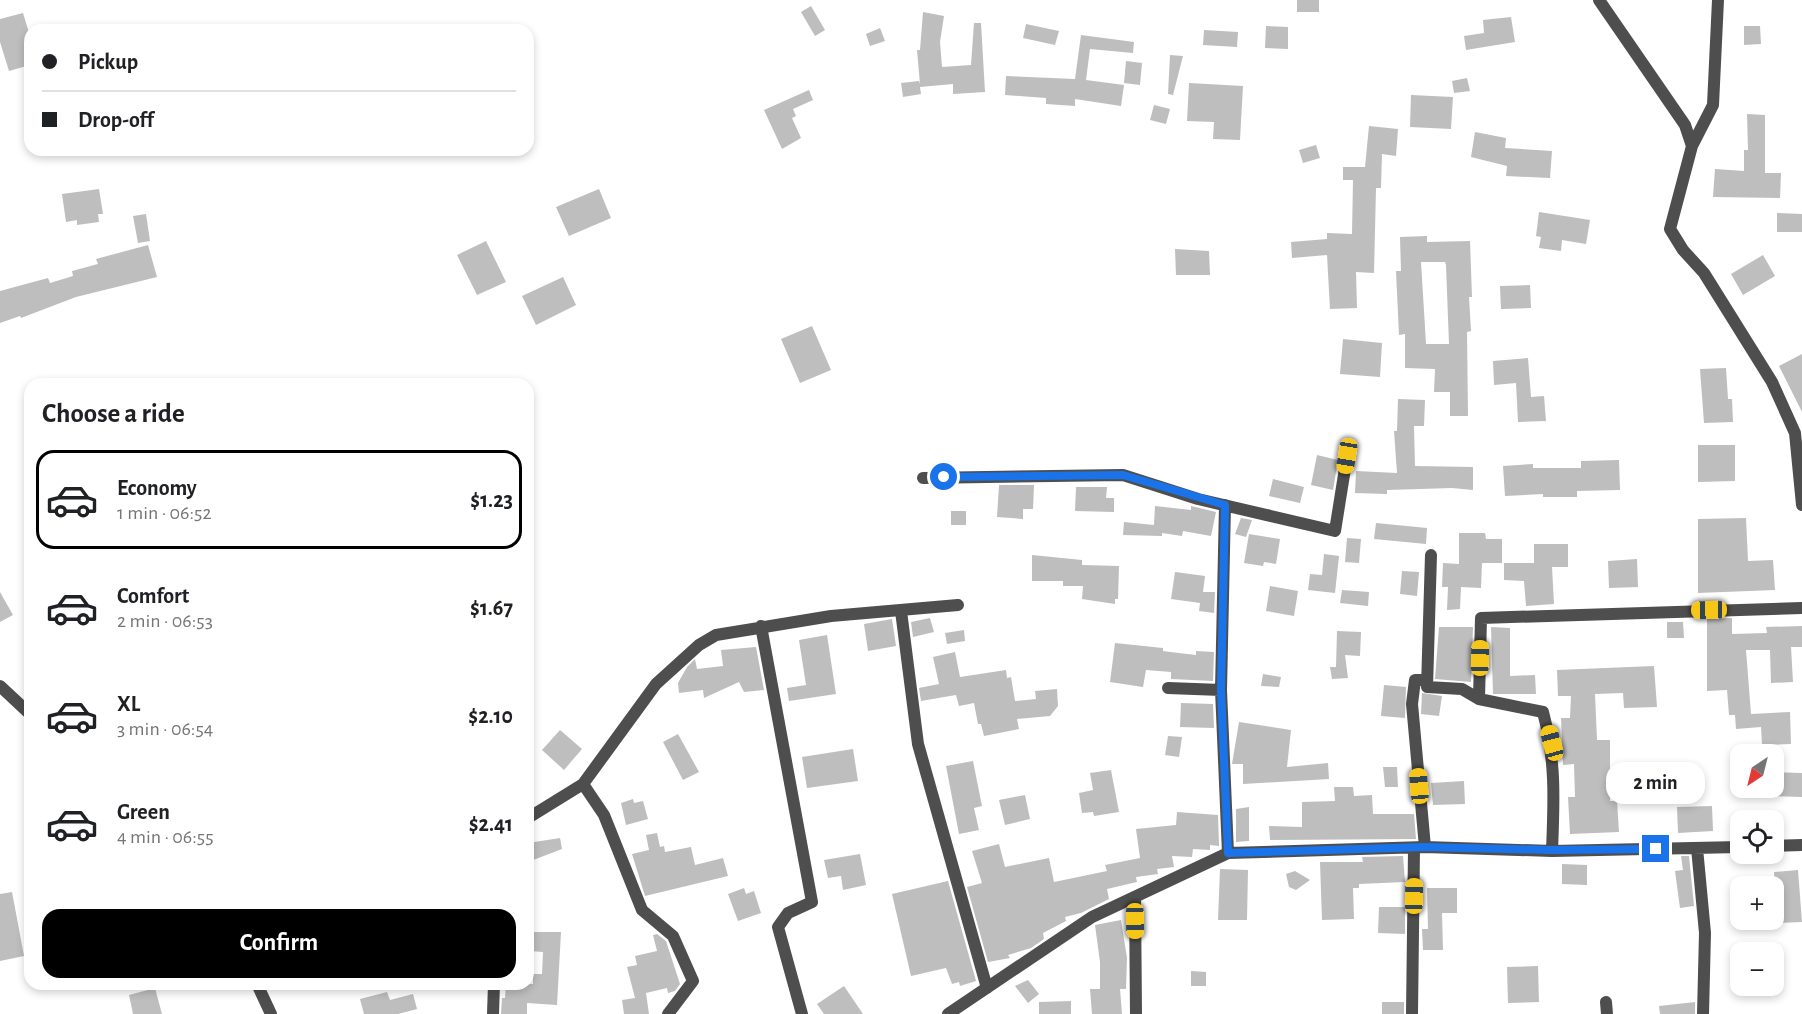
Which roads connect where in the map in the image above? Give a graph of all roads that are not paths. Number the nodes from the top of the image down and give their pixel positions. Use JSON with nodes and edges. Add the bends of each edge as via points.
{"nodes":[{"id":1,"x":1599,"y":0,"type":"edge"},
{"id":2,"x":1718,"y":0,"type":"edge"},
{"id":3,"x":1692,"y":146,"type":"junction"},
{"id":4,"x":1347,"y":456,"type":"dead end"},
{"id":5,"x":924,"y":478,"type":"dead end"},
{"id":6,"x":1225,"y":505,"type":"junction"},
{"id":7,"x":1802,"y":505,"type":"edge"},
{"id":8,"x":1431,"y":555,"type":"dead end"},
{"id":9,"x":958,"y":605,"type":"dead end"},
{"id":10,"x":1802,"y":608,"type":"edge"},
{"id":11,"x":901,"y":611,"type":"junction"},
{"id":12,"x":761,"y":626,"type":"junction"},
{"id":13,"x":1426,"y":681,"type":"junction"},
{"id":14,"x":0,"y":686,"type":"edge"},
{"id":15,"x":1168,"y":688,"type":"dead end"},
{"id":16,"x":1221,"y":690,"type":"junction"},
{"id":17,"x":1479,"y":699,"type":"junction"},
{"id":18,"x":24,"y":708,"type":"edge"},
{"id":19,"x":583,"y":784,"type":"junction"},
{"id":20,"x":534,"y":814,"type":"edge"},
{"id":21,"x":1802,"y":845,"type":"edge"},
{"id":22,"x":1784,"y":846,"type":"edge"},
{"id":23,"x":1730,"y":847,"type":"edge"},
{"id":24,"x":1419,"y":848,"type":"junction"},
{"id":25,"x":1697,"y":848,"type":"junction"},
{"id":26,"x":1552,"y":850,"type":"junction"},
{"id":27,"x":1228,"y":853,"type":"junction"},
{"id":28,"x":1135,"y":897,"type":"junction"},
{"id":29,"x":987,"y":988,"type":"junction"},
{"id":30,"x":260,"y":990,"type":"edge"},
{"id":31,"x":494,"y":990,"type":"edge"},
{"id":32,"x":271,"y":1014,"type":"edge"},
{"id":33,"x":493,"y":1014,"type":"edge"},
{"id":34,"x":668,"y":1014,"type":"edge"},
{"id":35,"x":802,"y":1014,"type":"edge"},
{"id":36,"x":948,"y":1014,"type":"edge"},
{"id":37,"x":1136,"y":1014,"type":"edge"},
{"id":38,"x":1412,"y":1014,"type":"edge"},
{"id":39,"x":1703,"y":1014,"type":"edge"}],
"edges":[{"from":1,"to":3,"type":"street","via":[[1685,125]]},
{"from":2,"to":3,"type":"street","via":[[1713,105]]},
{"from":3,"to":7,"type":"street","via":[[1670,229],[1704,273],[1772,382],[1795,433]]},
{"from":4,"to":6,"type":"street","via":[[1335,531]]},
{"from":5,"to":6,"type":"street","via":[[1123,475]]},
{"from":6,"to":16,"type":"street"},
{"from":8,"to":13,"type":"street"},
{"from":9,"to":11,"type":"street"},
{"from":10,"to":17,"type":"street","via":[[1481,618]]},
{"from":11,"to":12,"type":"street"},
{"from":11,"to":29,"type":"street","via":[[918,744]]},
{"from":12,"to":19,"type":"street","via":[[716,635],[699,645],[656,684]]},
{"from":12,"to":35,"type":"street","via":[[812,902],[788,913],[778,927]]},
{"from":13,"to":17,"type":"street","via":[[1427,687],[1462,689]]},
{"from":13,"to":24,"type":"street","via":[[1415,680],[1412,704]]},
{"from":14,"to":18,"type":"street"},
{"from":15,"to":16,"type":"street"},
{"from":16,"to":27,"type":"street"},
{"from":17,"to":26,"type":"street","via":[[1544,712],[1555,779]]},
{"from":19,"to":20,"type":"street"},
{"from":19,"to":34,"type":"street","via":[[604,815],[642,910],[673,936],[693,981]]},
{"from":21,"to":22,"type":"street"},
{"from":23,"to":25,"type":"street"},
{"from":24,"to":26,"type":"street"},
{"from":24,"to":27,"type":"street"},
{"from":24,"to":38,"type":"street"},
{"from":25,"to":26,"type":"street"},
{"from":25,"to":39,"type":"street","via":[[1705,933]]},
{"from":27,"to":28,"type":"street"},
{"from":28,"to":29,"type":"street","via":[[1092,917]]},
{"from":28,"to":37,"type":"street"},
{"from":29,"to":36,"type":"street"},
{"from":30,"to":32,"type":"street"},
{"from":31,"to":33,"type":"street"}]}
